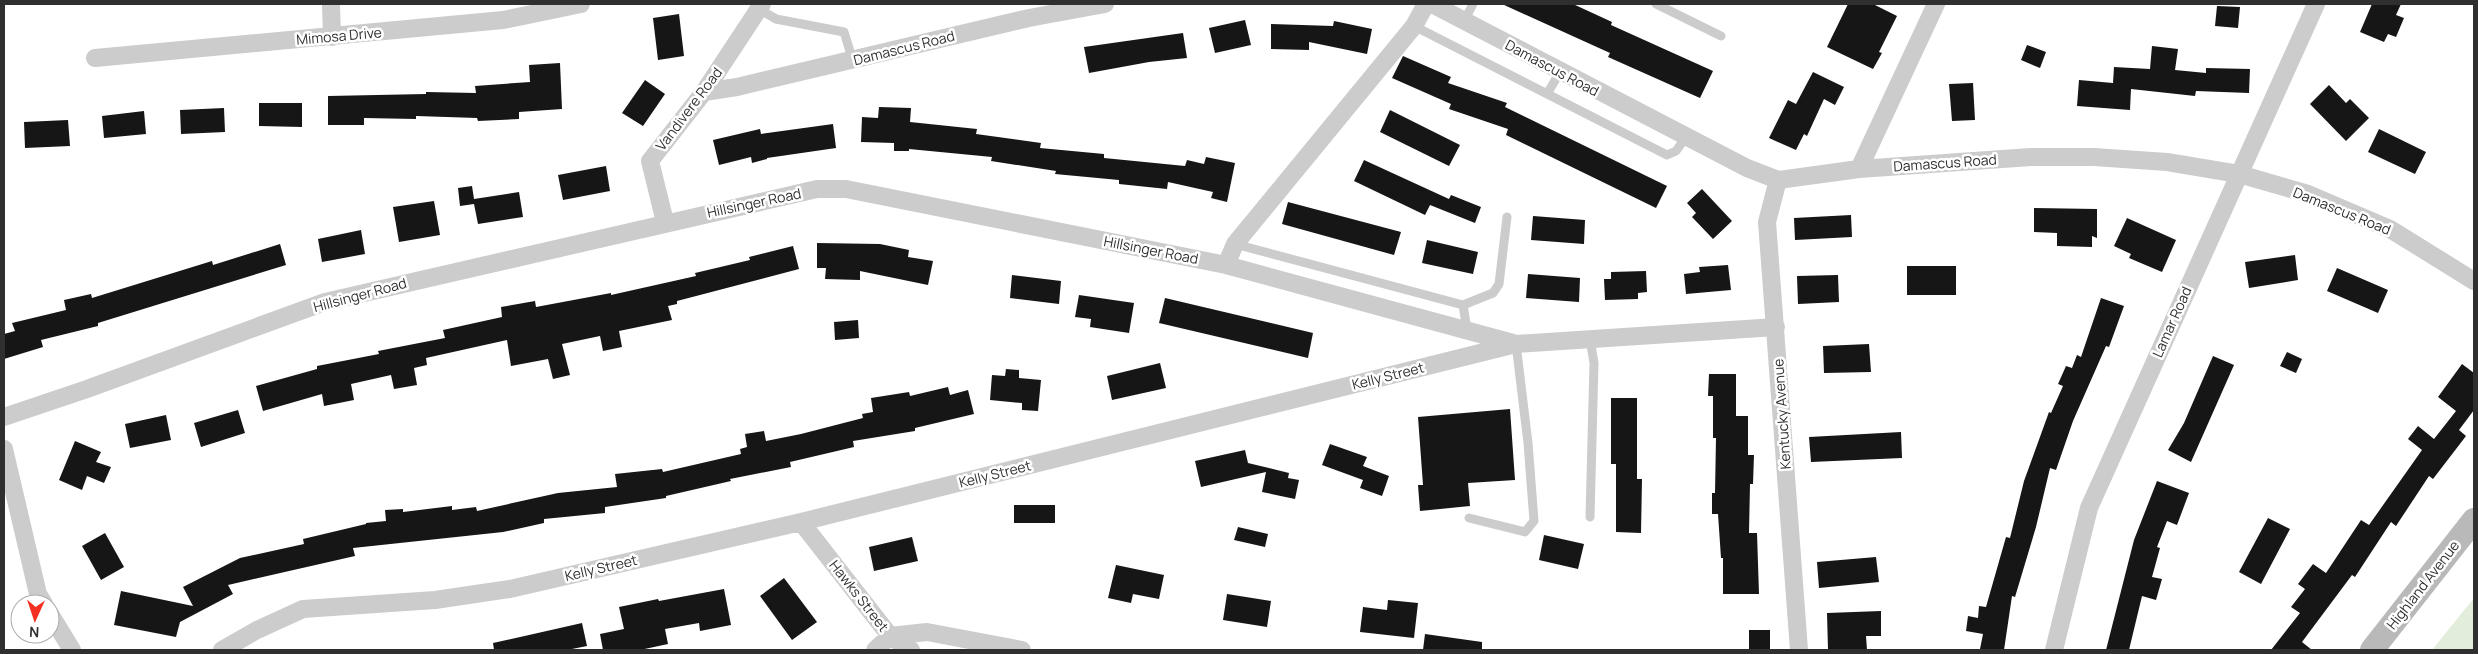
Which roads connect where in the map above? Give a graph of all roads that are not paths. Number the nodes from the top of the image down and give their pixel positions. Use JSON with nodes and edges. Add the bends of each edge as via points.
{"nodes":[{"id":1,"x":331,"y":4,"type":"edge"},
{"id":2,"x":581,"y":4,"type":"edge"},
{"id":3,"x":1105,"y":4,"type":"edge"},
{"id":4,"x":1426,"y":4,"type":"edge"},
{"id":5,"x":1432,"y":4,"type":"edge"},
{"id":6,"x":1473,"y":4,"type":"edge"},
{"id":7,"x":1656,"y":4,"type":"edge"},
{"id":8,"x":1936,"y":4,"type":"edge"},
{"id":9,"x":2316,"y":4,"type":"edge"},
{"id":10,"x":761,"y":6,"type":"edge"},
{"id":11,"x":1464,"y":21,"type":"junction"},
{"id":12,"x":1414,"y":26,"type":"junction"},
{"id":13,"x":1721,"y":36,"type":"dead end"},
{"id":14,"x":332,"y":37,"type":"junction"},
{"id":15,"x":95,"y":58,"type":"dead end"},
{"id":16,"x":853,"y":61,"type":"junction"},
{"id":17,"x":1560,"y":72,"type":"junction"},
{"id":18,"x":704,"y":92,"type":"junction"},
{"id":19,"x":1547,"y":94,"type":"junction"},
{"id":20,"x":1686,"y":137,"type":"junction"},
{"id":21,"x":1859,"y":169,"type":"junction"},
{"id":22,"x":2239,"y":174,"type":"junction"},
{"id":23,"x":1778,"y":180,"type":"junction"},
{"id":24,"x":1506,"y":217,"type":"dead end"},
{"id":25,"x":665,"y":222,"type":"junction"},
{"id":26,"x":1235,"y":244,"type":"junction"},
{"id":27,"x":1226,"y":264,"type":"junction"},
{"id":28,"x":2474,"y":281,"type":"edge"},
{"id":29,"x":1463,"y":304,"type":"junction"},
{"id":30,"x":1776,"y":327,"type":"junction"},
{"id":31,"x":1467,"y":330,"type":"junction"},
{"id":32,"x":1590,"y":339,"type":"junction"},
{"id":33,"x":1516,"y":344,"type":"junction"},
{"id":34,"x":4,"y":417,"type":"edge"},
{"id":35,"x":4,"y":449,"type":"edge"},
{"id":36,"x":1590,"y":517,"type":"dead end"},
{"id":37,"x":1469,"y":518,"type":"dead end"},
{"id":38,"x":2474,"y":520,"type":"edge"},
{"id":39,"x":801,"y":522,"type":"junction"},
{"id":40,"x":38,"y":594,"type":"edge"},
{"id":41,"x":60,"y":630,"type":"edge"},
{"id":42,"x":890,"y":636,"type":"junction"},
{"id":43,"x":72,"y":650,"type":"edge"},
{"id":44,"x":222,"y":650,"type":"edge"},
{"id":45,"x":875,"y":650,"type":"edge"},
{"id":46,"x":911,"y":650,"type":"edge"},
{"id":47,"x":1015,"y":650,"type":"edge"},
{"id":48,"x":1799,"y":650,"type":"edge"},
{"id":49,"x":2054,"y":650,"type":"edge"},
{"id":50,"x":2372,"y":650,"type":"edge"}],
"edges":[{"from":1,"to":14,"type":"street"},
{"from":2,"to":14,"type":"street","name":"Mimosa Drive","via":[[503,20]]},
{"from":3,"to":16,"type":"street","name":"Damascus Road","via":[[1029,18]]},
{"from":4,"to":12,"type":"street"},
{"from":5,"to":11,"type":"street","name":"Damascus Road"},
{"from":6,"to":11,"type":"lane"},
{"from":7,"to":13,"type":"lane"},
{"from":8,"to":21,"type":"street"},
{"from":9,"to":22,"type":"street","name":"Lamar Road"},
{"from":10,"to":16,"type":"lane","via":[[776,19],[844,32]]},
{"from":10,"to":18,"type":"street","name":"Vandivere Road"},
{"from":11,"to":17,"type":"street","name":"Damascus Road"},
{"from":12,"to":19,"type":"lane"},
{"from":12,"to":26,"type":"street"},
{"from":14,"to":15,"type":"street","name":"Mimosa Drive"},
{"from":16,"to":18,"type":"street","name":"Damascus Road"},
{"from":17,"to":19,"type":"lane"},
{"from":17,"to":20,"type":"street","name":"Damascus Road"},
{"from":18,"to":25,"type":"street","name":"Vandivere Road","via":[[650,161]]},
{"from":19,"to":20,"type":"lane","via":[[1667,155],[1676,151]]},
{"from":20,"to":23,"type":"street","name":"Damascus Road"},
{"from":21,"to":22,"type":"street","name":"Damascus Road","via":[[2094,157],[2167,162]]},
{"from":21,"to":23,"type":"street","name":"Damascus Road"},
{"from":22,"to":28,"type":"street","name":"Damascus Road","via":[[2308,194],[2390,229]]},
{"from":22,"to":49,"type":"street","name":"Lamar Road","via":[[2089,508]]},
{"from":23,"to":30,"type":"street","name":"Kentucky Avenue","via":[[1767,222]]},
{"from":24,"to":29,"type":"lane","via":[[1499,284],[1493,293]]},
{"from":25,"to":27,"type":"street","name":"Hillsinger Road","via":[[817,189],[846,189]]},
{"from":25,"to":34,"type":"street","name":"Hillsinger Road","via":[[325,302]]},
{"from":26,"to":27,"type":"street"},
{"from":26,"to":29,"type":"lane"},
{"from":27,"to":31,"type":"street","name":"Hillsinger Road"},
{"from":29,"to":31,"type":"lane"},
{"from":30,"to":32,"type":"street","name":"Kelly Street"},
{"from":30,"to":48,"type":"street","name":"Kentucky Avenue"},
{"from":31,"to":33,"type":"street","name":"Hillsinger Road"},
{"from":32,"to":33,"type":"street","name":"Kelly Street"},
{"from":32,"to":36,"type":"lane","via":[[1594,363]]},
{"from":33,"to":37,"type":"lane","via":[[1534,521],[1525,532]]},
{"from":33,"to":39,"type":"street","name":"Kelly Street"},
{"from":35,"to":40,"type":"street"},
{"from":38,"to":50,"type":"main road","name":"Highland Avenue"},
{"from":39,"to":42,"type":"street","name":"Hawks Street"},
{"from":39,"to":44,"type":"street","name":"Kelly Street","via":[[510,589],[435,600],[302,609]]},
{"from":41,"to":43,"type":"street"},
{"from":42,"to":45,"type":"street"},
{"from":42,"to":46,"type":"street"},
{"from":42,"to":47,"type":"street","name":"Hawks Street","via":[[928,632]]}]}
